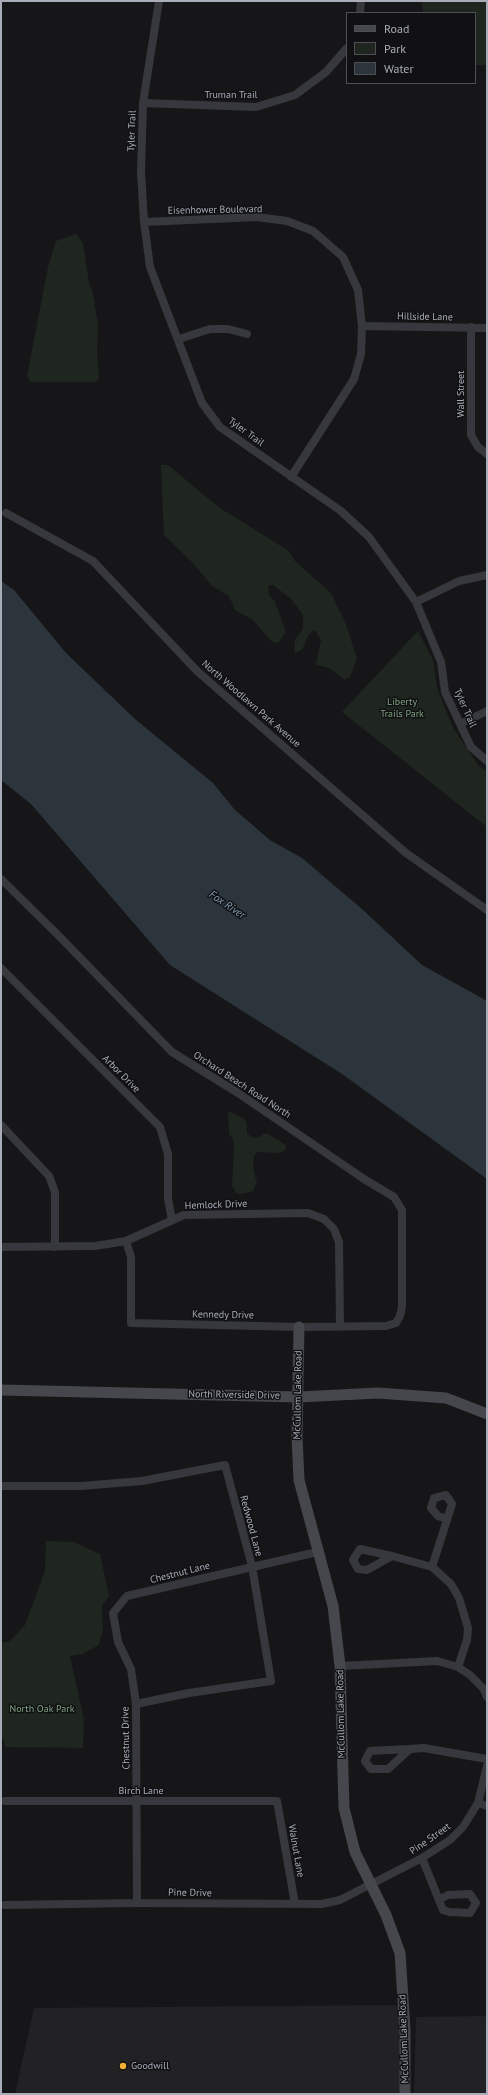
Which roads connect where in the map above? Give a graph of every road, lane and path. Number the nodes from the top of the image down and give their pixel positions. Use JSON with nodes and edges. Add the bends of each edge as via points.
{"nodes":[{"id":1,"x":159,"y":1,"type":"edge"},
{"id":2,"x":361,"y":1,"type":"edge"},
{"id":3,"x":360,"y":12,"type":"edge"},
{"id":4,"x":346,"y":49,"type":"edge"},
{"id":5,"x":143,"y":103,"type":"junction"},
{"id":6,"x":144,"y":222,"type":"junction"},
{"id":7,"x":362,"y":326,"type":"junction"},
{"id":8,"x":471,"y":327,"type":"junction"},
{"id":9,"x":487,"y":328,"type":"edge"},
{"id":10,"x":247,"y":334,"type":"dead end"},
{"id":11,"x":179,"y":339,"type":"junction"},
{"id":12,"x":487,"y":454,"type":"edge"},
{"id":13,"x":291,"y":476,"type":"junction"},
{"id":14,"x":6,"y":512,"type":"dead end"},
{"id":15,"x":487,"y":575,"type":"edge"},
{"id":16,"x":416,"y":602,"type":"junction"},
{"id":17,"x":487,"y":711,"type":"edge"},
{"id":18,"x":460,"y":724,"type":"junction"},
{"id":19,"x":487,"y":761,"type":"edge"},
{"id":20,"x":1,"y":879,"type":"edge"},
{"id":21,"x":487,"y":910,"type":"edge"},
{"id":22,"x":1,"y":968,"type":"edge"},
{"id":23,"x":1,"y":1125,"type":"edge"},
{"id":24,"x":172,"y":1220,"type":"junction"},
{"id":25,"x":126,"y":1241,"type":"junction"},
{"id":26,"x":55,"y":1246,"type":"junction"},
{"id":27,"x":1,"y":1247,"type":"edge"},
{"id":28,"x":396,"y":1323,"type":"joint"},
{"id":29,"x":340,"y":1326,"type":"junction"},
{"id":30,"x":299,"y":1327,"type":"junction"},
{"id":31,"x":1,"y":1390,"type":"edge"},
{"id":32,"x":298,"y":1396,"type":"junction"},
{"id":33,"x":487,"y":1414,"type":"edge"},
{"id":34,"x":1,"y":1486,"type":"edge"},
{"id":35,"x":447,"y":1519,"type":"dead end"},
{"id":36,"x":317,"y":1552,"type":"junction"},
{"id":37,"x":392,"y":1556,"type":"dead end"},
{"id":38,"x":252,"y":1566,"type":"junction"},
{"id":39,"x":432,"y":1567,"type":"junction"},
{"id":40,"x":340,"y":1666,"type":"junction"},
{"id":41,"x":458,"y":1667,"type":"junction"},
{"id":42,"x":131,"y":1669,"type":"joint"},
{"id":43,"x":487,"y":1697,"type":"edge"},
{"id":44,"x":136,"y":1704,"type":"junction"},
{"id":45,"x":410,"y":1749,"type":"junction"},
{"id":46,"x":487,"y":1759,"type":"edge"},
{"id":47,"x":487,"y":1766,"type":"edge"},
{"id":48,"x":5,"y":1801,"type":"dead end"},
{"id":49,"x":137,"y":1801,"type":"junction"},
{"id":50,"x":277,"y":1801,"type":"joint"},
{"id":51,"x":478,"y":1803,"type":"junction"},
{"id":52,"x":487,"y":1806,"type":"edge"},
{"id":53,"x":422,"y":1858,"type":"junction"},
{"id":54,"x":372,"y":1886,"type":"junction"},
{"id":55,"x":440,"y":1899,"type":"dead end"},
{"id":56,"x":137,"y":1903,"type":"junction"},
{"id":57,"x":295,"y":1904,"type":"junction"},
{"id":58,"x":5,"y":1905,"type":"dead end"},
{"id":59,"x":405,"y":2094,"type":"edge"}],
"edges":[{"from":1,"to":5,"type":"street","name":"Tyler Trail"},
{"from":2,"to":3,"type":"street"},
{"from":4,"to":5,"type":"street","name":"Truman Trail","via":[[326,72],[294,95],[256,106]]},
{"from":5,"to":6,"type":"street","name":"Tyler Trail","via":[[141,172]]},
{"from":6,"to":7,"type":"street","name":"Eisenhower Boulevard","via":[[257,217],[287,221],[313,231],[343,257],[358,290]]},
{"from":6,"to":11,"type":"street","name":"Tyler Trail","via":[[150,267]]},
{"from":7,"to":8,"type":"street","name":"Hillside Lane"},
{"from":7,"to":13,"type":"street","name":"Eisenhower Boulevard","via":[[360,354],[354,379]]},
{"from":8,"to":9,"type":"street","name":"Hillside Lane"},
{"from":8,"to":12,"type":"street","name":"Wall Street","via":[[471,434],[478,447]]},
{"from":10,"to":11,"type":"street","via":[[228,329],[210,329]]},
{"from":11,"to":13,"type":"street","name":"Tyler Trail","via":[[202,403],[220,427]]},
{"from":13,"to":16,"type":"street","name":"Tyler Trail","via":[[341,511],[369,537]]},
{"from":14,"to":21,"type":"street","name":"North Woodlawn Park Avenue","via":[[93,561],[197,671],[406,853]]},
{"from":15,"to":16,"type":"street","via":[[459,581]]},
{"from":16,"to":18,"type":"street","name":"Tyler Trail","via":[[440,662],[445,692]]},
{"from":17,"to":18,"type":"street"},
{"from":18,"to":19,"type":"street","name":"Tyler Trail","via":[[471,747]]},
{"from":20,"to":28,"type":"street","name":"Orchard Beach Road North","via":[[172,1052],[394,1197],[402,1210],[402,1307]]},
{"from":22,"to":24,"type":"street","name":"Arbor Drive","via":[[160,1127],[168,1154],[168,1199]]},
{"from":23,"to":26,"type":"street","via":[[49,1176],[55,1192]]},
{"from":24,"to":25,"type":"street","name":"Hemlock Drive"},
{"from":24,"to":29,"type":"street","name":"Hemlock Drive","via":[[184,1215],[308,1213],[324,1219],[334,1229],[339,1242]]},
{"from":25,"to":26,"type":"street","name":"Hemlock Drive","via":[[95,1246]]},
{"from":25,"to":30,"type":"street","name":"Kennedy Drive","via":[[131,1257],[131,1323]]},
{"from":26,"to":27,"type":"street","name":"Hemlock Drive"},
{"from":28,"to":29,"type":"street","name":"Kennedy Drive","via":[[386,1326]]},
{"from":29,"to":30,"type":"street","name":"Kennedy Drive"},
{"from":30,"to":32,"type":"street","name":"McCullom Lake Road"},
{"from":31,"to":32,"type":"street","name":"North Riverside Drive"},
{"from":32,"to":33,"type":"street","name":"North Riverside Drive","via":[[378,1393],[446,1398]]},
{"from":32,"to":36,"type":"street","name":"McCullom Lake Road","via":[[299,1480]]},
{"from":34,"to":38,"type":"street","name":"Redwood Lane","via":[[80,1486],[142,1481],[225,1465]]},
{"from":35,"to":39,"type":"street"},
{"from":36,"to":38,"type":"street","name":"Chestnut Lane"},
{"from":36,"to":40,"type":"street","name":"McCullom Lake Road","via":[[333,1606]]},
{"from":37,"to":39,"type":"street"},
{"from":38,"to":42,"type":"street","name":"Chestnut Lane","via":[[127,1596],[113,1613],[118,1642]]},
{"from":38,"to":44,"type":"street","name":"Redwood Lane","via":[[271,1681]]},
{"from":39,"to":41,"type":"street","via":[[451,1584],[460,1598],[465,1617],[467,1640]]},
{"from":40,"to":41,"type":"street","via":[[437,1661]]},
{"from":40,"to":54,"type":"street","name":"McCullom Lake Road","via":[[344,1808],[355,1852]]},
{"from":41,"to":43,"type":"street","via":[[470,1674],[483,1688]]},
{"from":42,"to":44,"type":"street","name":"Chestnut Drive"},
{"from":44,"to":49,"type":"street","name":"Chestnut Drive"},
{"from":45,"to":45,"type":"street","via":[[370,1751],[365,1761],[371,1769],[388,1769]]},
{"from":45,"to":46,"type":"street","via":[[424,1748]]},
{"from":47,"to":51,"type":"street","name":"Pine Street"},
{"from":48,"to":49,"type":"street","name":"Birch Lane"},
{"from":49,"to":50,"type":"street","name":"Birch Lane"},
{"from":49,"to":56,"type":"street","name":"Chestnut Drive"},
{"from":50,"to":57,"type":"street","name":"Walnut Lane"},
{"from":51,"to":52,"type":"street"},
{"from":51,"to":53,"type":"street","name":"Pine Street","via":[[463,1827],[450,1840]]},
{"from":53,"to":54,"type":"street","name":"Pine Street"},
{"from":53,"to":55,"type":"street"},
{"from":54,"to":57,"type":"street","name":"Pine Drive","via":[[340,1900],[322,1904]]},
{"from":54,"to":59,"type":"street","name":"McCullom Lake Road","via":[[400,1953],[405,2030]]},
{"from":56,"to":57,"type":"street","name":"Pine Drive"},
{"from":56,"to":58,"type":"street","name":"Pine Drive"}]}
